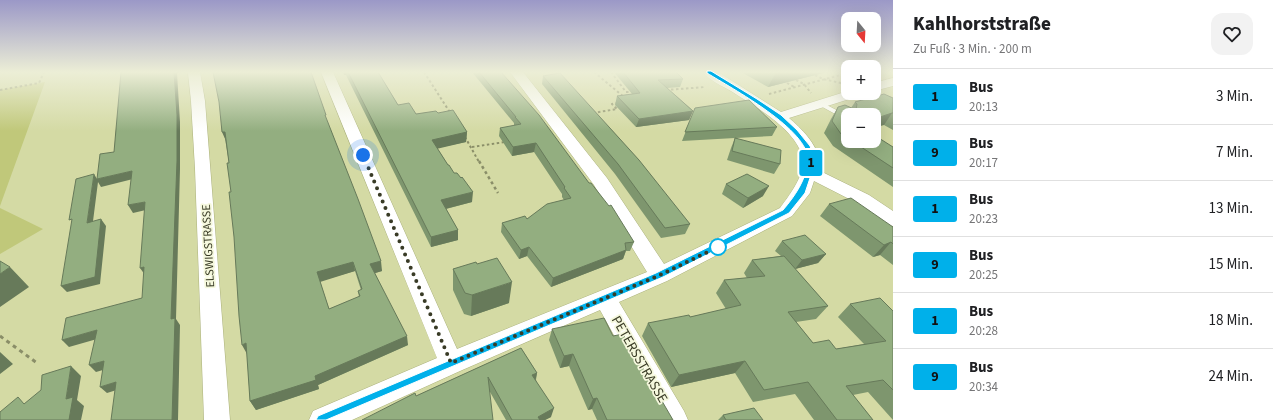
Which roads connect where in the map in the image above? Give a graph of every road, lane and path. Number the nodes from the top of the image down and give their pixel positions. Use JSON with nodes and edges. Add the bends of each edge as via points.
{"nodes":[{"id":1,"x":197,"y":92,"type":"edge"},
{"id":2,"x":335,"y":92,"type":"edge"},
{"id":3,"x":437,"y":92,"type":"edge"},
{"id":4,"x":531,"y":92,"type":"edge"},
{"id":5,"x":618,"y":92,"type":"edge"},
{"id":6,"x":626,"y":92,"type":"edge"},
{"id":7,"x":633,"y":92,"type":"edge"},
{"id":8,"x":741,"y":92,"type":"edge"},
{"id":9,"x":778,"y":92,"type":"edge"},
{"id":10,"x":810,"y":92,"type":"edge"},
{"id":11,"x":841,"y":97,"type":"edge"},
{"id":12,"x":755,"y":100,"type":"junction"},
{"id":13,"x":630,"y":101,"type":"edge"},
{"id":14,"x":624,"y":102,"type":"edge"},
{"id":15,"x":819,"y":104,"type":"junction"},
{"id":16,"x":588,"y":114,"type":"edge"},
{"id":17,"x":841,"y":115,"type":"edge"},
{"id":18,"x":453,"y":116,"type":"edge"},
{"id":19,"x":779,"y":117,"type":"junction"},
{"id":20,"x":464,"y":135,"type":"edge"},
{"id":21,"x":510,"y":141,"type":"edge"},
{"id":22,"x":472,"y":147,"type":"junction"},
{"id":23,"x":809,"y":172,"type":"junction"},
{"id":24,"x":498,"y":193,"type":"dead end"},
{"id":25,"x":893,"y":220,"type":"edge"},
{"id":26,"x":660,"y":275,"type":"junction"},
{"id":27,"x":605,"y":298,"type":"junction"},
{"id":28,"x":0,"y":336,"type":"edge"},
{"id":29,"x":37,"y":363,"type":"dead end"},
{"id":30,"x":451,"y":363,"type":"junction"},
{"id":31,"x":216,"y":420,"type":"edge"},
{"id":32,"x":322,"y":420,"type":"edge"},
{"id":33,"x":675,"y":420,"type":"edge"}],
"edges":[{"from":1,"to":31,"type":"street","name":"ELSWIGSTRASSE"},
{"from":2,"to":30,"type":"street"},
{"from":3,"to":18,"type":"path"},
{"from":4,"to":26,"type":"street","via":[[601,182]]},
{"from":5,"to":13,"type":"path"},
{"from":6,"to":7,"type":"path"},
{"from":8,"to":12,"type":"street"},
{"from":9,"to":12,"type":"path"},
{"from":10,"to":15,"type":"path"},
{"from":11,"to":15,"type":"street"},
{"from":12,"to":19,"type":"street"},
{"from":14,"to":16,"type":"path","via":[[612,104],[617,110]]},
{"from":15,"to":17,"type":"lane"},
{"from":15,"to":19,"type":"street"},
{"from":19,"to":23,"type":"street","via":[[795,131],[806,146],[811,160]]},
{"from":20,"to":22,"type":"path"},
{"from":21,"to":22,"type":"path"},
{"from":22,"to":24,"type":"path"},
{"from":23,"to":25,"type":"street","via":[[863,199]]},
{"from":23,"to":26,"type":"street","via":[[801,193],[786,212]]},
{"from":26,"to":27,"type":"street"},
{"from":27,"to":30,"type":"street"},
{"from":27,"to":33,"type":"street","name":"PETERSSTRASSE"},
{"from":28,"to":29,"type":"path"},
{"from":30,"to":32,"type":"street"}]}
